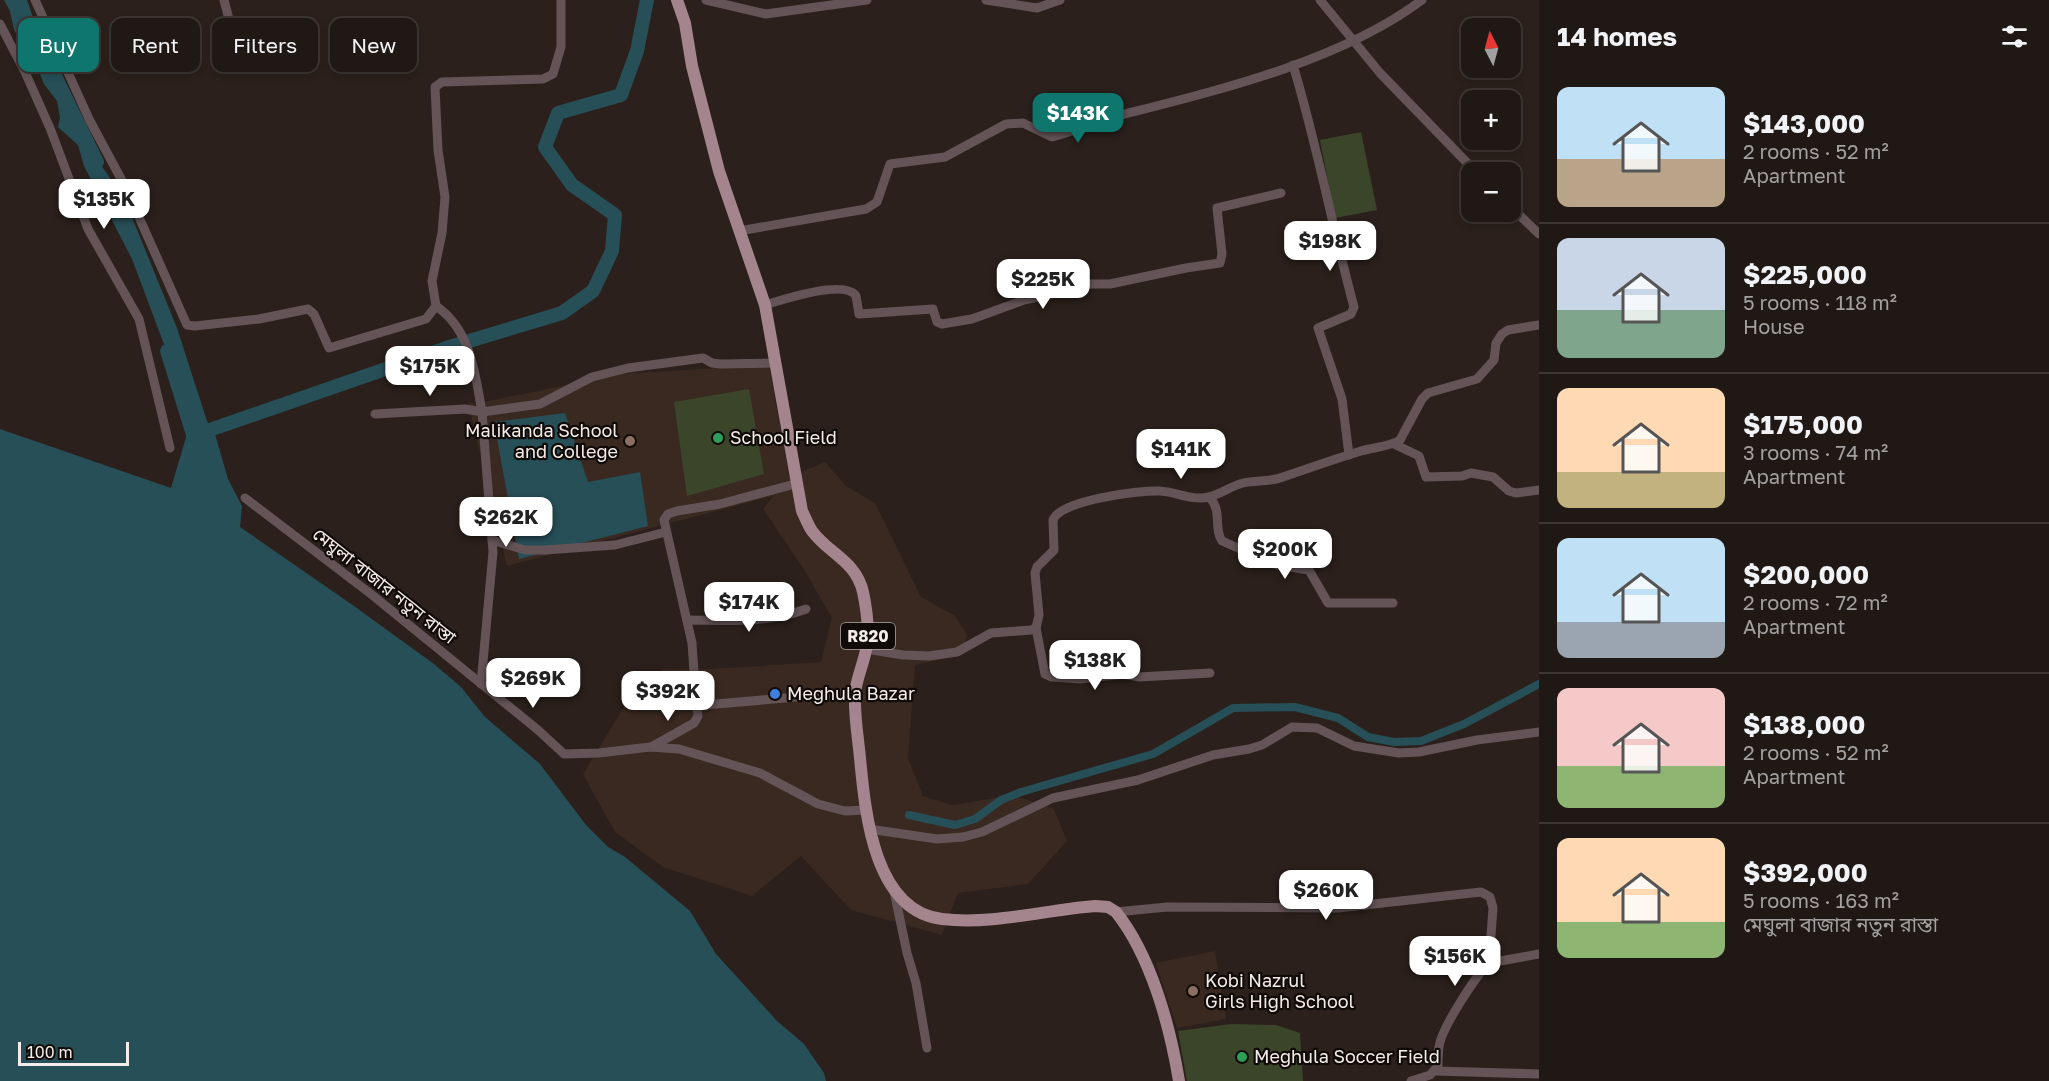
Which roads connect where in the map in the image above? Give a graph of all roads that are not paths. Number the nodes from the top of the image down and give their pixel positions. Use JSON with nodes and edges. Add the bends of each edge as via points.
{"nodes":[{"id":1,"x":35,"y":0,"type":"edge"},
{"id":2,"x":224,"y":0,"type":"edge"},
{"id":3,"x":561,"y":0,"type":"edge"},
{"id":4,"x":677,"y":0,"type":"edge"},
{"id":5,"x":706,"y":0,"type":"edge"},
{"id":6,"x":867,"y":0,"type":"edge"},
{"id":7,"x":986,"y":0,"type":"edge"},
{"id":8,"x":1060,"y":0,"type":"edge"},
{"id":9,"x":1320,"y":0,"type":"edge"},
{"id":10,"x":1422,"y":0,"type":"edge"},
{"id":11,"x":229,"y":18,"type":"edge"},
{"id":12,"x":0,"y":24,"type":"edge"},
{"id":13,"x":1352,"y":40,"type":"junction"},
{"id":14,"x":1293,"y":65,"type":"junction"},
{"id":15,"x":1466,"y":162,"type":"edge"},
{"id":16,"x":1281,"y":193,"type":"dead end"},
{"id":17,"x":1521,"y":217,"type":"edge"},
{"id":18,"x":739,"y":231,"type":"junction"},
{"id":19,"x":1539,"y":234,"type":"edge"},
{"id":20,"x":765,"y":305,"type":"junction"},
{"id":21,"x":436,"y":306,"type":"junction"},
{"id":22,"x":1539,"y":325,"type":"edge"},
{"id":23,"x":775,"y":363,"type":"junction"},
{"id":24,"x":482,"y":412,"type":"junction"},
{"id":25,"x":375,"y":414,"type":"dead end"},
{"id":26,"x":1394,"y":444,"type":"junction"},
{"id":27,"x":170,"y":448,"type":"dead end"},
{"id":28,"x":1349,"y":455,"type":"junction"},
{"id":29,"x":795,"y":484,"type":"junction"},
{"id":30,"x":1539,"y":490,"type":"edge"},
{"id":31,"x":1209,"y":497,"type":"junction"},
{"id":32,"x":244,"y":498,"type":"dead end"},
{"id":33,"x":666,"y":532,"type":"junction"},
{"id":34,"x":492,"y":540,"type":"junction"},
{"id":35,"x":1393,"y":603,"type":"dead end"},
{"id":36,"x":806,"y":609,"type":"dead end"},
{"id":37,"x":687,"y":620,"type":"junction"},
{"id":38,"x":1036,"y":628,"type":"junction"},
{"id":39,"x":866,"y":649,"type":"junction"},
{"id":40,"x":1210,"y":673,"type":"dead end"},
{"id":41,"x":481,"y":684,"type":"junction"},
{"id":42,"x":855,"y":692,"type":"junction"},
{"id":43,"x":696,"y":701,"type":"junction"},
{"id":44,"x":1539,"y":732,"type":"edge"},
{"id":45,"x":650,"y":747,"type":"junction"},
{"id":46,"x":866,"y":810,"type":"junction"},
{"id":47,"x":869,"y":829,"type":"junction"},
{"id":48,"x":893,"y":885,"type":"junction"},
{"id":49,"x":1116,"y":912,"type":"junction"},
{"id":50,"x":1539,"y":954,"type":"edge"},
{"id":51,"x":1489,"y":963,"type":"junction"},
{"id":52,"x":927,"y":1048,"type":"dead end"},
{"id":53,"x":1435,"y":1071,"type":"junction"},
{"id":54,"x":1539,"y":1074,"type":"edge"},
{"id":55,"x":1179,"y":1081,"type":"edge"},
{"id":56,"x":1411,"y":1081,"type":"edge"}],
"edges":[{"from":1,"to":21,"type":"street","via":[[187,325],[259,319],[308,309],[329,348],[426,319]]},
{"from":2,"to":11,"type":"street"},
{"from":3,"to":21,"type":"street","via":[[561,47],[553,74],[543,79],[442,82],[435,87],[445,197],[432,281]]},
{"from":4,"to":18,"type":"main road","number":"R820","via":[[718,171]]},
{"from":5,"to":6,"type":"street","via":[[766,14]]},
{"from":7,"to":8,"type":"street","via":[[1037,8]]},
{"from":9,"to":13,"type":"street"},
{"from":10,"to":13,"type":"street"},
{"from":12,"to":27,"type":"street","via":[[46,118],[88,229],[139,319]]},
{"from":13,"to":14,"type":"street"},
{"from":13,"to":15,"type":"street"},
{"from":14,"to":18,"type":"street","via":[[1220,90],[1052,137],[1023,123],[1006,124],[945,157],[890,164],[877,202],[866,208]]},
{"from":14,"to":28,"type":"street","via":[[1311,123],[1354,307],[1351,314],[1318,328],[1342,399]]},
{"from":16,"to":20,"type":"street","via":[[1217,208],[1220,263],[1110,284],[1083,284],[972,319],[942,324],[937,322],[933,309],[859,314],[856,296],[849,290],[811,292]]},
{"from":17,"to":19,"type":"street"},
{"from":18,"to":20,"type":"main road","number":"R820"},
{"from":20,"to":23,"type":"main road","number":"R820"},
{"from":21,"to":24,"type":"street","via":[[447,313],[471,352]]},
{"from":22,"to":26,"type":"street","via":[[1502,334],[1496,343],[1494,360],[1477,379],[1428,393]]},
{"from":23,"to":24,"type":"street","via":[[720,364],[703,358],[662,362],[592,377],[540,404]]},
{"from":23,"to":29,"type":"main road","number":"R820"},
{"from":24,"to":25,"type":"street","via":[[465,409]]},
{"from":24,"to":34,"type":"street"},
{"from":26,"to":28,"type":"street"},
{"from":26,"to":30,"type":"street","via":[[1419,456],[1426,477],[1472,473],[1493,477],[1516,493]]},
{"from":28,"to":31,"type":"street"},
{"from":29,"to":33,"type":"street","via":[[720,504],[677,510],[664,520]]},
{"from":29,"to":39,"type":"main road","number":"R820","via":[[812,531],[858,574],[866,608]]},
{"from":31,"to":35,"type":"street","via":[[1218,513],[1222,541],[1277,565],[1309,570],[1326,601]]},
{"from":31,"to":38,"type":"street","via":[[1190,498],[1156,490],[1121,494],[1055,515],[1054,550],[1035,573],[1040,615]]},
{"from":32,"to":41,"type":"street","name":"মেঘুলা বাজার নতুন রাস্তা"},
{"from":33,"to":34,"type":"street","via":[[615,545],[545,550],[525,550]]},
{"from":33,"to":37,"type":"street"},
{"from":34,"to":41,"type":"street"},
{"from":36,"to":37,"type":"street","via":[[765,620]]},
{"from":37,"to":43,"type":"street"},
{"from":38,"to":39,"type":"street","via":[[991,633],[957,652],[928,656]]},
{"from":38,"to":40,"type":"street","via":[[1045,674],[1052,677]]},
{"from":39,"to":42,"type":"main road","number":"R820"},
{"from":41,"to":45,"type":"street","name":"মেঘুলা বাজার নতুন রাস্তা","via":[[564,754]]},
{"from":42,"to":43,"type":"street","via":[[705,705]]},
{"from":42,"to":46,"type":"main road","number":"R820"},
{"from":43,"to":45,"type":"street","via":[[698,716],[694,723]]},
{"from":44,"to":47,"type":"street","via":[[1399,753],[1353,746],[1317,728],[1292,727],[1249,749],[1213,755],[1138,780],[1053,798],[963,837],[937,840]]},
{"from":45,"to":46,"type":"street","name":"মেঘুলা বাজার নতুন রাস্তা","via":[[696,753],[760,773],[818,804],[845,811]]},
{"from":46,"to":47,"type":"main road","number":"R820"},
{"from":47,"to":48,"type":"main road","number":"R820","via":[[879,860]]},
{"from":48,"to":49,"type":"main road","number":"R820","via":[[914,909],[939,919],[996,918],[1095,906]]},
{"from":48,"to":52,"type":"street"},
{"from":49,"to":51,"type":"street","via":[[1167,907],[1338,908],[1481,892],[1490,897],[1493,908]]},
{"from":49,"to":55,"type":"main road","via":[[1148,969],[1165,1019]]},
{"from":50,"to":51,"type":"street"},
{"from":51,"to":53,"type":"street","via":[[1447,1025],[1438,1047]]},
{"from":53,"to":54,"type":"street"},
{"from":53,"to":56,"type":"street"}]}
